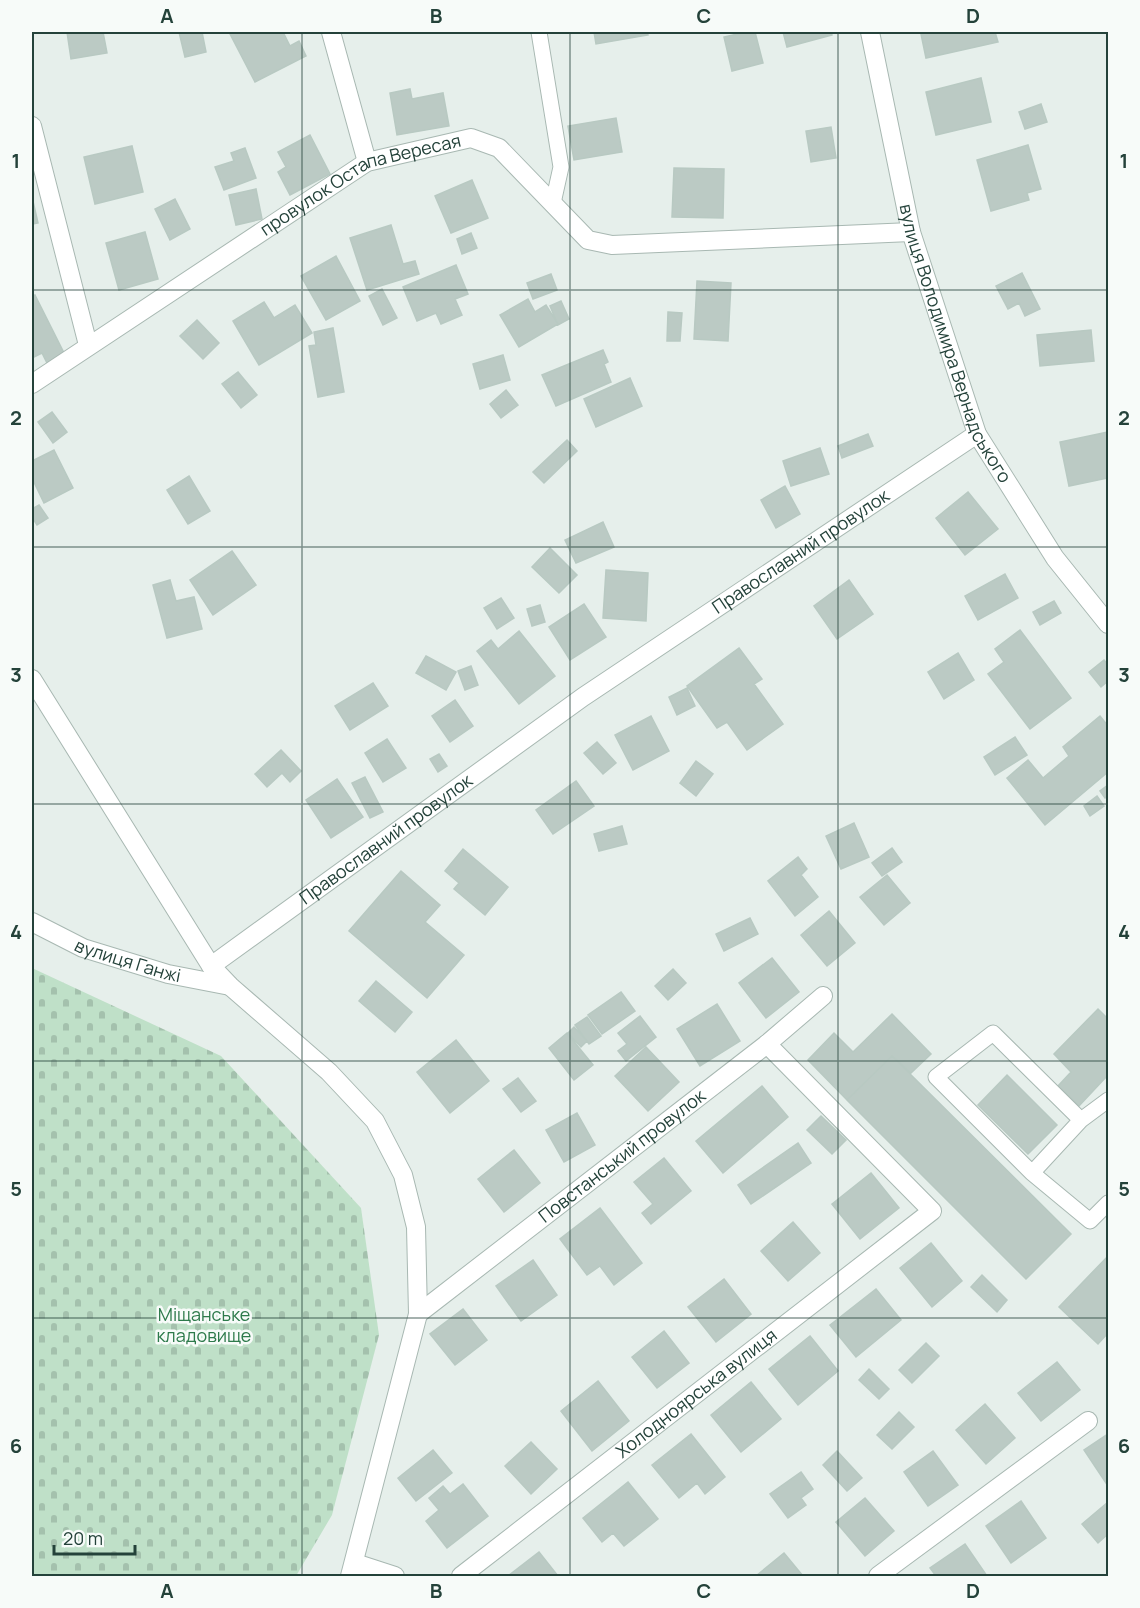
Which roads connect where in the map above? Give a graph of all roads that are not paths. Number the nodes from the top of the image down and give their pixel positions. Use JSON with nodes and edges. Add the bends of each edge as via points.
{"nodes":[{"id":1,"x":332,"y":32,"type":"edge"},
{"id":2,"x":539,"y":32,"type":"edge"},
{"id":3,"x":870,"y":32,"type":"edge"},
{"id":4,"x":32,"y":126,"type":"edge"},
{"id":5,"x":367,"y":162,"type":"junction"},
{"id":6,"x":553,"y":203,"type":"junction"},
{"id":7,"x":911,"y":232,"type":"junction"},
{"id":8,"x":88,"y":345,"type":"junction"},
{"id":9,"x":32,"y":384,"type":"edge"},
{"id":10,"x":977,"y":435,"type":"junction"},
{"id":11,"x":1108,"y":624,"type":"edge"},
{"id":12,"x":32,"y":679,"type":"edge"},
{"id":13,"x":32,"y":922,"type":"edge"},
{"id":14,"x":211,"y":966,"type":"junction"},
{"id":15,"x":230,"y":986,"type":"junction"},
{"id":16,"x":824,"y":996,"type":"dead end"},
{"id":17,"x":766,"y":1044,"type":"junction"},
{"id":18,"x":1108,"y":1100,"type":"edge"},
{"id":19,"x":1081,"y":1120,"type":"junction"},
{"id":20,"x":1032,"y":1173,"type":"junction"},
{"id":21,"x":1108,"y":1203,"type":"edge"},
{"id":22,"x":418,"y":1314,"type":"junction"},
{"id":23,"x":1088,"y":1421,"type":"dead end"},
{"id":24,"x":353,"y":1570,"type":"edge"},
{"id":25,"x":394,"y":1576,"type":"edge"},
{"id":26,"x":461,"y":1576,"type":"edge"},
{"id":27,"x":878,"y":1576,"type":"edge"}],
"edges":[{"from":1,"to":5,"type":"street"},
{"from":2,"to":6,"type":"lane","via":[[561,167]]},
{"from":3,"to":7,"type":"street","name":"вулиця Володимира Вернадського"},
{"from":4,"to":8,"type":"street"},
{"from":5,"to":6,"type":"street","name":"провулок Остапа Вересая","via":[[471,138],[499,148]]},
{"from":5,"to":8,"type":"street","name":"провулок Остапа Вересая"},
{"from":6,"to":7,"type":"street","name":"провулок Остапа Вересая","via":[[588,240],[612,245]]},
{"from":7,"to":10,"type":"street","name":"вулиця Володимира Вернадського"},
{"from":8,"to":9,"type":"street","name":"провулок Остапа Вересая"},
{"from":10,"to":11,"type":"street","name":"вулиця Володимира Вернадського","via":[[1055,558]]},
{"from":10,"to":14,"type":"street","name":"Православний провулок","via":[[583,697]]},
{"from":12,"to":14,"type":"street"},
{"from":13,"to":15,"type":"street","name":"вулиця Ганжі","via":[[82,948],[168,974]]},
{"from":14,"to":15,"type":"street"},
{"from":15,"to":22,"type":"street","via":[[329,1072],[375,1121],[403,1175],[416,1227]]},
{"from":16,"to":17,"type":"street","name":"Повстанський провулок"},
{"from":17,"to":22,"type":"street","name":"Повстанський провулок"},
{"from":17,"to":26,"type":"street","name":"Холодноярська вулиця","via":[[932,1211]]},
{"from":18,"to":19,"type":"lane"},
{"from":19,"to":20,"type":"lane"},
{"from":19,"to":20,"type":"lane","via":[[993,1033],[936,1077]]},
{"from":20,"to":21,"type":"lane","via":[[1090,1221]]},
{"from":22,"to":24,"type":"street"},
{"from":23,"to":27,"type":"street"},
{"from":24,"to":25,"type":"street"}]}
